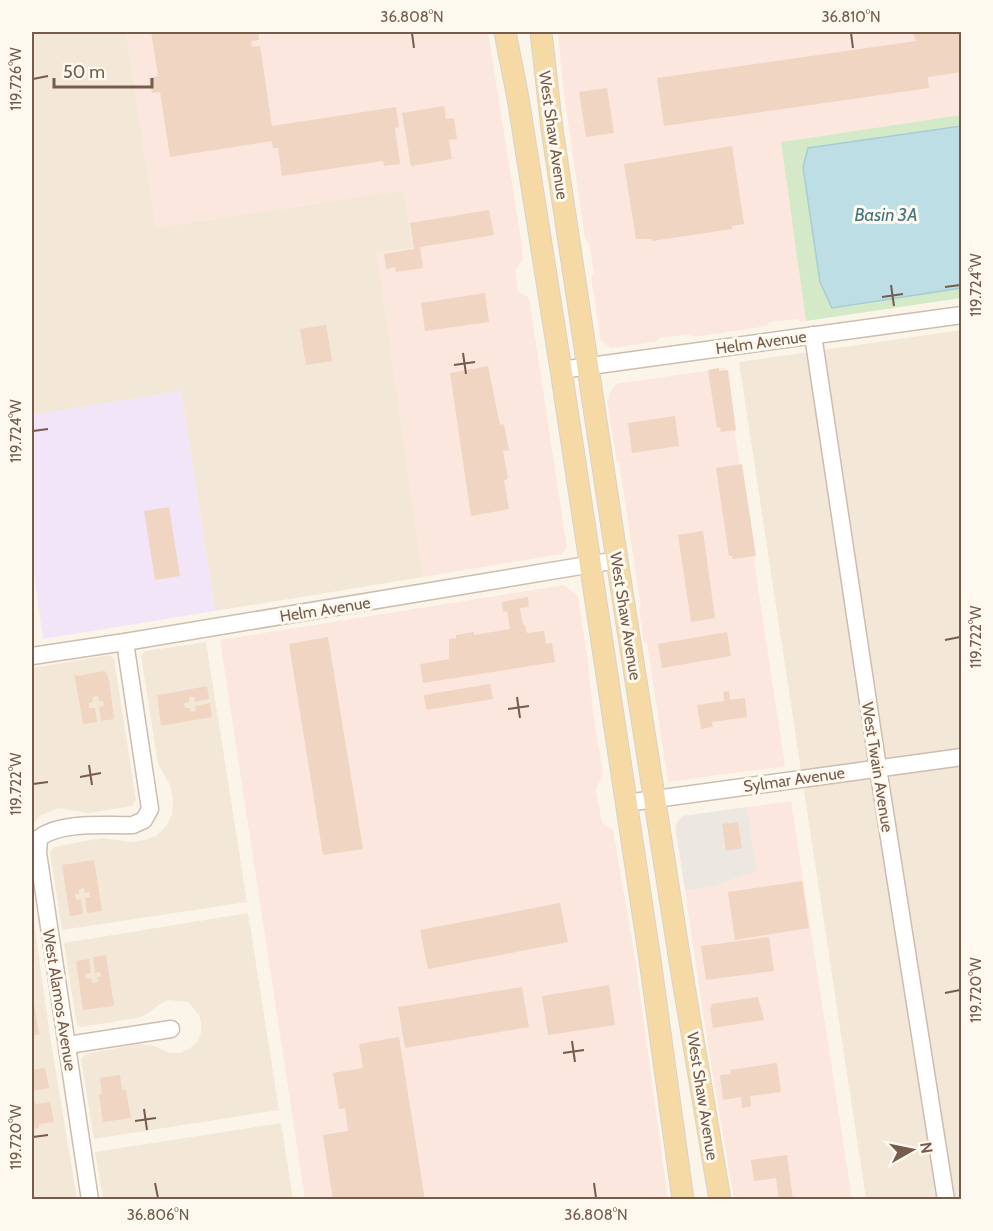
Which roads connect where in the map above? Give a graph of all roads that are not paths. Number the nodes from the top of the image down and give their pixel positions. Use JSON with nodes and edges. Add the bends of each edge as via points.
{"nodes":[{"id":1,"x":505,"y":32,"type":"edge"},
{"id":2,"x":541,"y":32,"type":"edge"},
{"id":3,"x":962,"y":315,"type":"edge"},
{"id":4,"x":813,"y":335,"type":"junction"},
{"id":5,"x":588,"y":366,"type":"junction"},
{"id":6,"x":561,"y":370,"type":"junction"},
{"id":7,"x":617,"y":560,"type":"junction"},
{"id":8,"x":590,"y":565,"type":"junction"},
{"id":9,"x":125,"y":642,"type":"junction"},
{"id":10,"x":32,"y":656,"type":"edge"},
{"id":11,"x":962,"y":757,"type":"edge"},
{"id":12,"x":878,"y":768,"type":"junction"},
{"id":13,"x":655,"y":799,"type":"junction"},
{"id":14,"x":626,"y":803,"type":"junction"},
{"id":15,"x":171,"y":1029,"type":"dead end"},
{"id":16,"x":68,"y":1045,"type":"junction"},
{"id":17,"x":90,"y":1200,"type":"edge"},
{"id":18,"x":683,"y":1200,"type":"edge"},
{"id":19,"x":720,"y":1200,"type":"edge"},
{"id":20,"x":946,"y":1200,"type":"edge"}],
"edges":[{"from":1,"to":6,"type":"main road","name":"West Shaw Avenue"},
{"from":2,"to":5,"type":"main road","name":"West Shaw Avenue"},
{"from":3,"to":4,"type":"street","name":"Helm Avenue"},
{"from":4,"to":5,"type":"street","name":"Helm Avenue"},
{"from":4,"to":12,"type":"street","name":"West Twain Avenue"},
{"from":5,"to":6,"type":"street","name":"Helm Avenue"},
{"from":5,"to":7,"type":"main road","name":"West Shaw Avenue"},
{"from":6,"to":8,"type":"main road","name":"West Shaw Avenue"},
{"from":7,"to":8,"type":"street","name":"Helm Avenue"},
{"from":7,"to":13,"type":"main road","name":"West Shaw Avenue"},
{"from":8,"to":9,"type":"street","name":"Helm Avenue"},
{"from":8,"to":14,"type":"main road","name":"West Shaw Avenue"},
{"from":9,"to":10,"type":"street","name":"Helm Avenue"},
{"from":9,"to":16,"type":"street","name":"West Alamos Avenue","via":[[150,809],[144,820],[133,825],[61,828],[39,838],[38,854]]},
{"from":11,"to":12,"type":"street","name":"Sylmar Avenue"},
{"from":12,"to":13,"type":"street","name":"Sylmar Avenue"},
{"from":12,"to":20,"type":"street","name":"West Twain Avenue"},
{"from":13,"to":14,"type":"street","name":"Sylmar Avenue"},
{"from":13,"to":19,"type":"main road","name":"West Shaw Avenue"},
{"from":14,"to":18,"type":"main road","name":"West Shaw Avenue"},
{"from":15,"to":16,"type":"street"},
{"from":16,"to":17,"type":"street","name":"West Alamos Avenue"}]}
